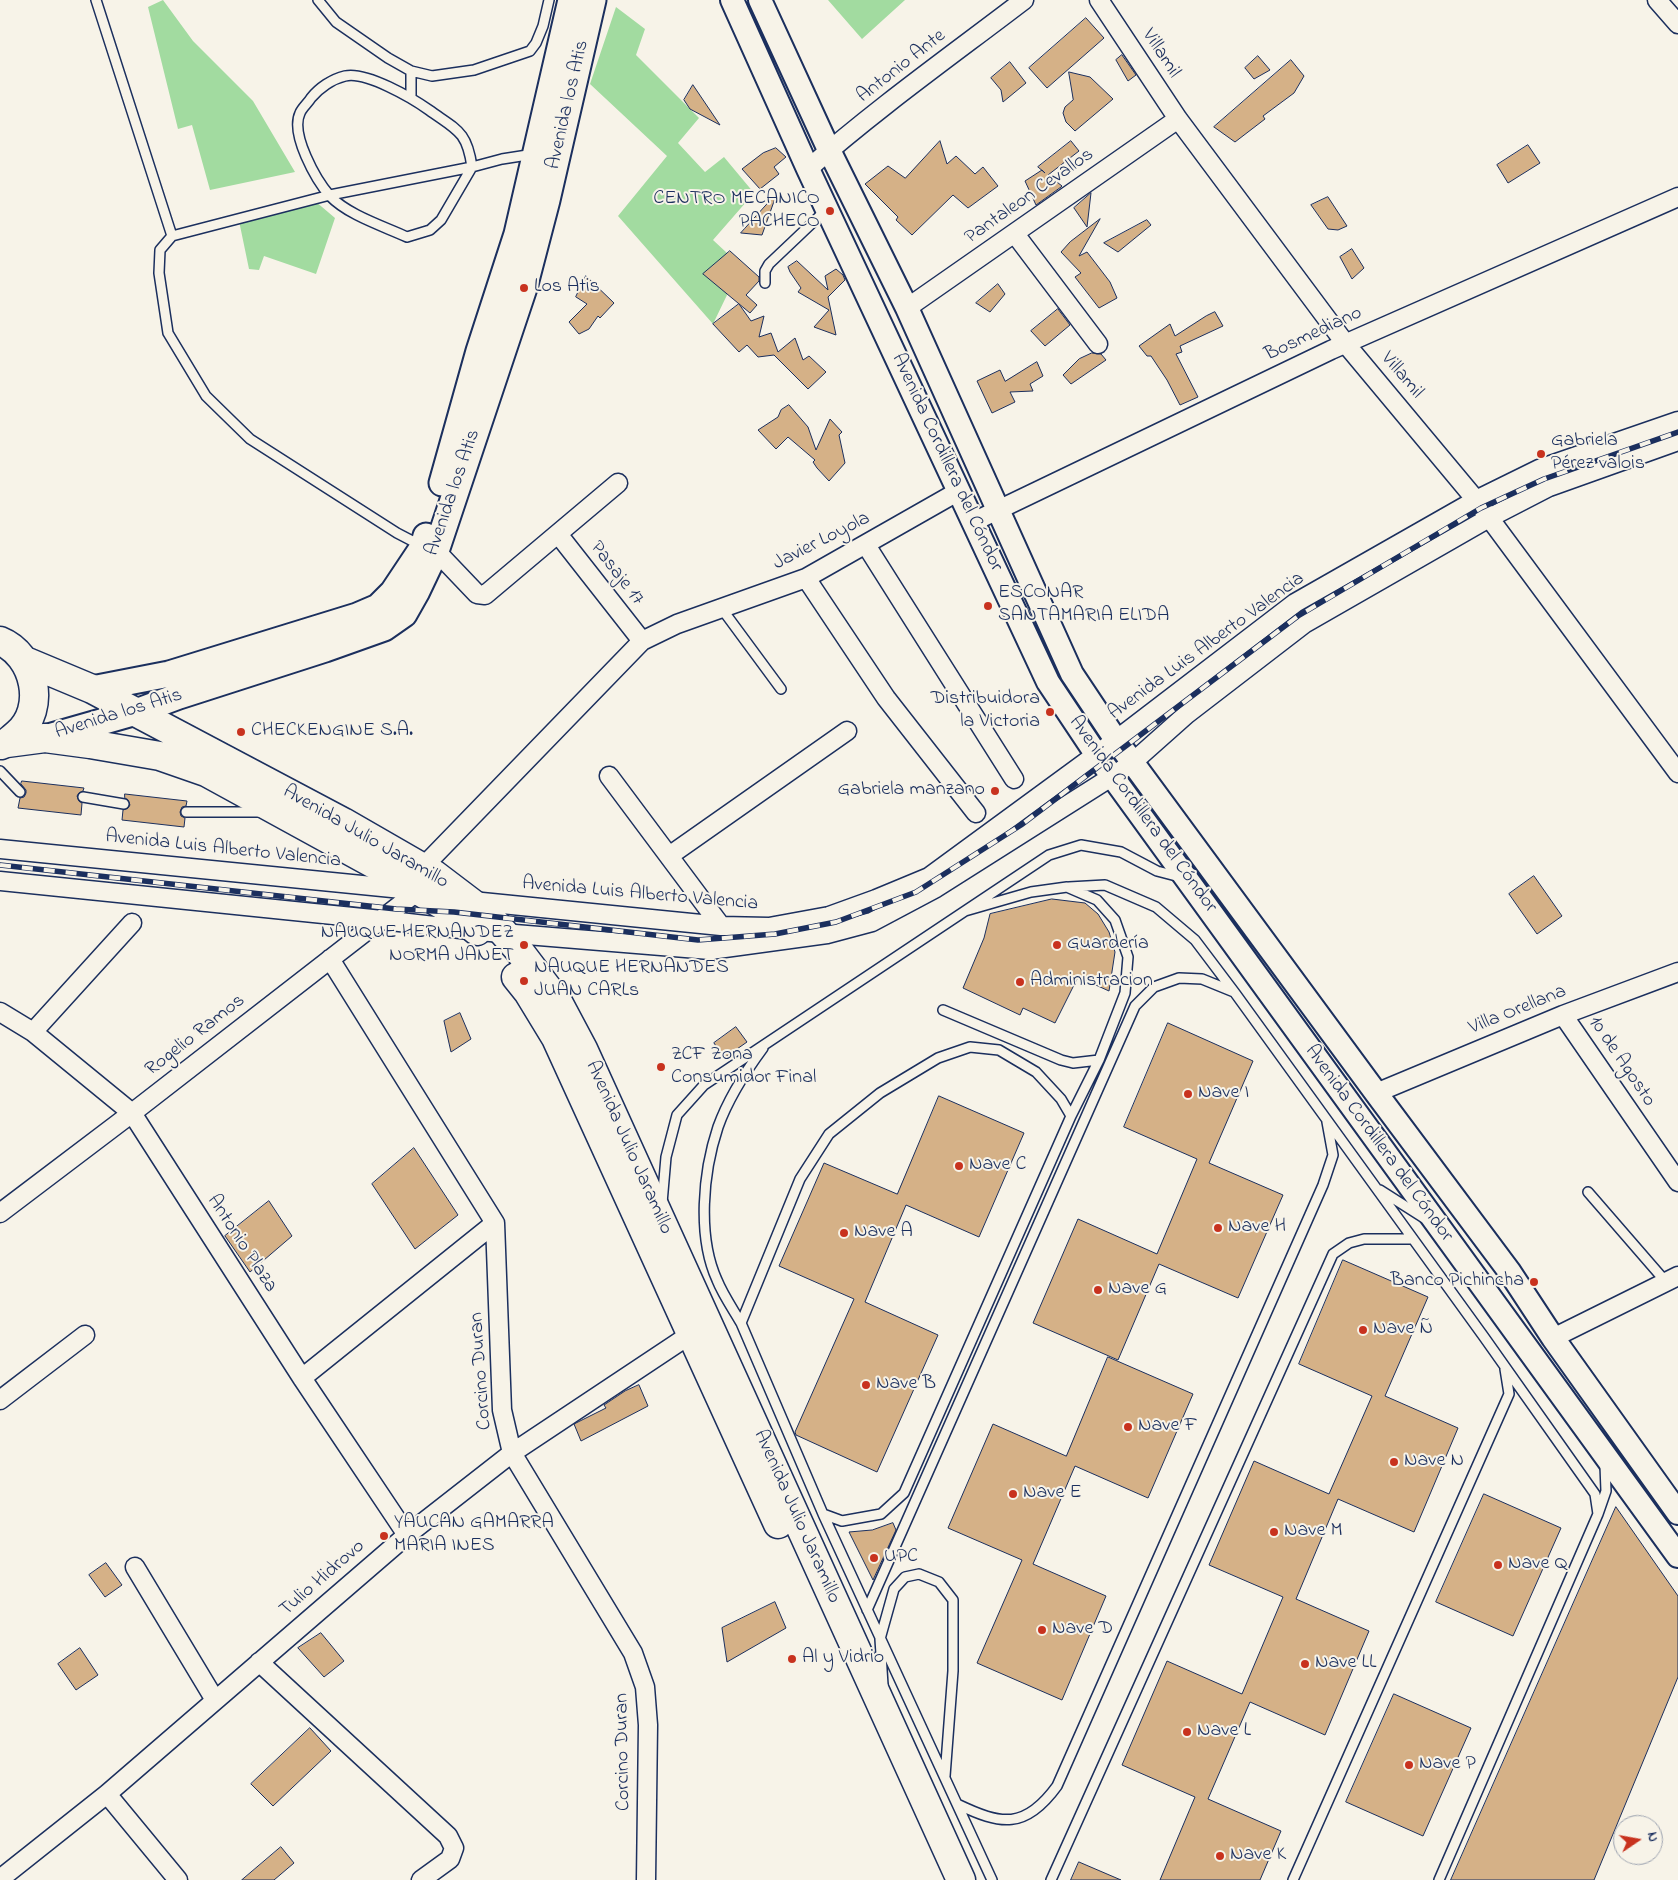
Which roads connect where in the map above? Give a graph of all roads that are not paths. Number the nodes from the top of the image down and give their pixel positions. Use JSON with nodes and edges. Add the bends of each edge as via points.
{"nodes":[{"id":1,"x":96,"y":0,"type":"edge"},
{"id":2,"x":318,"y":0,"type":"edge"},
{"id":3,"x":549,"y":0,"type":"edge"},
{"id":4,"x":571,"y":0,"type":"edge"},
{"id":5,"x":593,"y":0,"type":"edge"},
{"id":6,"x":732,"y":0,"type":"edge"},
{"id":7,"x":760,"y":0,"type":"edge"},
{"id":8,"x":1024,"y":0,"type":"edge"},
{"id":9,"x":1099,"y":0,"type":"edge"},
{"id":10,"x":1658,"y":0,"type":"edge"},
{"id":11,"x":1678,"y":24,"type":"edge"},
{"id":12,"x":411,"y":72,"type":"junction"},
{"id":13,"x":411,"y":97,"type":"junction"},
{"id":14,"x":1178,"y":119,"type":"junction"},
{"id":15,"x":829,"y":150,"type":"junction"},
{"id":16,"x":545,"y":157,"type":"junction"},
{"id":17,"x":472,"y":167,"type":"junction"},
{"id":18,"x":808,"y":170,"type":"junction"},
{"id":19,"x":330,"y":196,"type":"junction"},
{"id":20,"x":1678,"y":197,"type":"edge"},
{"id":21,"x":827,"y":209,"type":"junction"},
{"id":22,"x":1015,"y":234,"type":"junction"},
{"id":23,"x":172,"y":236,"type":"junction"},
{"id":24,"x":765,"y":283,"type":"dead end"},
{"id":25,"x":907,"y":308,"type":"junction"},
{"id":26,"x":1346,"y":343,"type":"junction"},
{"id":27,"x":1098,"y":344,"type":"dead end"},
{"id":28,"x":1678,"y":421,"type":"edge"},
{"id":29,"x":1678,"y":441,"type":"edge"},
{"id":30,"x":618,"y":483,"type":"dead end"},
{"id":31,"x":960,"y":491,"type":"junction"},
{"id":32,"x":1476,"y":500,"type":"junction"},
{"id":33,"x":999,"y":510,"type":"junction"},
{"id":34,"x":1489,"y":518,"type":"junction"},
{"id":35,"x":973,"y":522,"type":"junction"},
{"id":36,"x":558,"y":534,"type":"junction"},
{"id":37,"x":866,"y":545,"type":"junction"},
{"id":38,"x":429,"y":549,"type":"junction"},
{"id":39,"x":806,"y":578,"type":"junction"},
{"id":40,"x":722,"y":609,"type":"junction"},
{"id":41,"x":0,"y":641,"type":"edge"},
{"id":42,"x":642,"y":641,"type":"junction"},
{"id":43,"x":24,"y":661,"type":"junction"},
{"id":44,"x":92,"y":689,"type":"junction"},
{"id":45,"x":781,"y":689,"type":"dead end"},
{"id":46,"x":136,"y":712,"type":"junction"},
{"id":47,"x":847,"y":731,"type":"dead end"},
{"id":48,"x":44,"y":738,"type":"junction"},
{"id":49,"x":1116,"y":740,"type":"junction"},
{"id":50,"x":3,"y":744,"type":"edge"},
{"id":51,"x":1096,"y":754,"type":"junction"},
{"id":52,"x":1133,"y":762,"type":"junction"},
{"id":53,"x":0,"y":771,"type":"edge"},
{"id":54,"x":1678,"y":773,"type":"edge"},
{"id":55,"x":609,"y":776,"type":"dead end"},
{"id":56,"x":1113,"y":776,"type":"junction"},
{"id":57,"x":1014,"y":778,"type":"dead end"},
{"id":58,"x":20,"y":792,"type":"dead end"},
{"id":59,"x":83,"y":797,"type":"dead end"},
{"id":60,"x":124,"y":804,"type":"dead end"},
{"id":61,"x":186,"y":812,"type":"dead end"},
{"id":62,"x":279,"y":812,"type":"junction"},
{"id":63,"x":976,"y":813,"type":"dead end"},
{"id":64,"x":0,"y":849,"type":"edge"},
{"id":65,"x":669,"y":856,"type":"junction"},
{"id":66,"x":420,"y":879,"type":"junction"},
{"id":67,"x":1187,"y":879,"type":"junction"},
{"id":68,"x":0,"y":881,"type":"edge"},
{"id":69,"x":1067,"y":887,"type":"junction"},
{"id":70,"x":469,"y":900,"type":"junction"},
{"id":71,"x":965,"y":911,"type":"junction"},
{"id":72,"x":382,"y":920,"type":"junction"},
{"id":73,"x":132,"y":923,"type":"dead end"},
{"id":74,"x":721,"y":926,"type":"junction"},
{"id":75,"x":491,"y":932,"type":"junction"},
{"id":76,"x":330,"y":959,"type":"junction"},
{"id":77,"x":1678,"y":972,"type":"edge"},
{"id":78,"x":1235,"y":993,"type":"junction"},
{"id":79,"x":943,"y":1010,"type":"dead end"},
{"id":80,"x":0,"y":1012,"type":"edge"},
{"id":81,"x":1563,"y":1015,"type":"junction"},
{"id":82,"x":32,"y":1032,"type":"junction"},
{"id":83,"x":766,"y":1043,"type":"junction"},
{"id":84,"x":1099,"y":1060,"type":"junction"},
{"id":85,"x":1376,"y":1093,"type":"junction"},
{"id":86,"x":132,"y":1113,"type":"junction"},
{"id":87,"x":1071,"y":1116,"type":"junction"},
{"id":88,"x":1326,"y":1119,"type":"junction"},
{"id":89,"x":1678,"y":1182,"type":"edge"},
{"id":90,"x":1376,"y":1188,"type":"junction"},
{"id":91,"x":1588,"y":1192,"type":"dead end"},
{"id":92,"x":0,"y":1213,"type":"edge"},
{"id":93,"x":660,"y":1220,"type":"junction"},
{"id":94,"x":495,"y":1223,"type":"junction"},
{"id":95,"x":1440,"y":1228,"type":"junction"},
{"id":96,"x":1412,"y":1239,"type":"junction"},
{"id":97,"x":1672,"y":1279,"type":"edge"},
{"id":98,"x":741,"y":1323,"type":"junction"},
{"id":99,"x":691,"y":1334,"type":"junction"},
{"id":100,"x":85,"y":1335,"type":"dead end"},
{"id":101,"x":1553,"y":1338,"type":"junction"},
{"id":102,"x":1504,"y":1366,"type":"junction"},
{"id":103,"x":302,"y":1378,"type":"junction"},
{"id":104,"x":0,"y":1400,"type":"edge"},
{"id":105,"x":512,"y":1453,"type":"junction"},
{"id":106,"x":1604,"y":1455,"type":"junction"},
{"id":107,"x":1678,"y":1513,"type":"edge"},
{"id":108,"x":823,"y":1514,"type":"junction"},
{"id":109,"x":1598,"y":1514,"type":"junction"},
{"id":110,"x":407,"y":1535,"type":"junction"},
{"id":111,"x":1678,"y":1556,"type":"edge"},
{"id":112,"x":135,"y":1567,"type":"dead end"},
{"id":113,"x":867,"y":1610,"type":"junction"},
{"id":114,"x":880,"y":1639,"type":"junction"},
{"id":115,"x":259,"y":1662,"type":"junction"},
{"id":116,"x":215,"y":1700,"type":"junction"},
{"id":117,"x":884,"y":1710,"type":"junction"},
{"id":118,"x":945,"y":1778,"type":"junction"},
{"id":119,"x":106,"y":1794,"type":"junction"},
{"id":120,"x":957,"y":1804,"type":"junction"},
{"id":121,"x":0,"y":1879,"type":"edge"},
{"id":122,"x":178,"y":1880,"type":"edge"},
{"id":123,"x":421,"y":1880,"type":"edge"},
{"id":124,"x":646,"y":1880,"type":"edge"},
{"id":125,"x":941,"y":1880,"type":"edge"},
{"id":126,"x":961,"y":1880,"type":"edge"},
{"id":127,"x":992,"y":1880,"type":"edge"},
{"id":128,"x":1051,"y":1880,"type":"edge"},
{"id":129,"x":1293,"y":1880,"type":"edge"},
{"id":130,"x":1439,"y":1880,"type":"edge"}],
"edges":[{"from":1,"to":23,"type":"lane"},
{"from":2,"to":12,"type":"lane","via":[[336,22]]},
{"from":3,"to":12,"type":"lane","via":[[543,26],[530,51],[474,70],[432,76]]},
{"from":4,"to":16,"type":"main road","name":"Avenida los Atis"},
{"from":5,"to":16,"type":"main road","name":"Avenida los Atis"},
{"from":6,"to":18,"type":"street","name":"Avenida Cordillera del Cóndor"},
{"from":7,"to":15,"type":"street","name":"Avenida Cordillera del Cóndor"},
{"from":8,"to":15,"type":"street","name":"Antonio Ante"},
{"from":9,"to":14,"type":"street","name":"Villamil"},
{"from":10,"to":11,"type":"street"},
{"from":12,"to":13,"type":"lane"},
{"from":13,"to":17,"type":"lane","via":[[461,133],[469,149]]},
{"from":13,"to":19,"type":"lane","via":[[372,80],[346,75],[319,88],[299,114],[299,141]]},
{"from":14,"to":22,"type":"street","name":"Pantaleon Cevallos"},
{"from":14,"to":26,"type":"street","name":"Villamil"},
{"from":15,"to":18,"type":"street","name":"Antonio Ante"},
{"from":15,"to":25,"type":"street","name":"Avenida Cordillera del Cóndor"},
{"from":16,"to":17,"type":"lane","via":[[502,158]]},
{"from":16,"to":38,"type":"main road","name":"Avenida los Atis","via":[[516,234],[479,352]]},
{"from":17,"to":19,"type":"lane"},
{"from":17,"to":19,"type":"lane","via":[[441,220],[430,230],[407,238],[344,208]]},
{"from":18,"to":21,"type":"street","name":"Avenida Cordillera del Cóndor"},
{"from":19,"to":23,"type":"lane"},
{"from":20,"to":26,"type":"street","name":"Bosmediano"},
{"from":21,"to":24,"type":"lane","via":[[769,264],[764,271]]},
{"from":21,"to":31,"type":"street","name":"Avenida Cordillera del Cóndor"},
{"from":22,"to":25,"type":"street","name":"Pantaleon Cevallos"},
{"from":22,"to":27,"type":"street"},
{"from":23,"to":38,"type":"lane","via":[[160,250],[159,273],[168,332],[206,396],[250,439],[397,533]]},
{"from":25,"to":33,"type":"street","name":"Avenida Cordillera del Cóndor"},
{"from":26,"to":32,"type":"street","name":"Villamil"},
{"from":26,"to":33,"type":"street","name":"Bosmediano"},
{"from":28,"to":32,"type":"street","name":"Avenida Luis Alberto Valencia","via":[[1539,469]]},
{"from":29,"to":34,"type":"street","name":"Avenida Luis Alberto Valencia","via":[[1549,487]]},
{"from":30,"to":36,"type":"street"},
{"from":31,"to":35,"type":"street","name":"Avenida Cordillera del Cóndor"},
{"from":31,"to":37,"type":"street","name":"Javier Loyola"},
{"from":32,"to":34,"type":"street","name":"Villamil"},
{"from":32,"to":49,"type":"street","name":"Avenida Luis Alberto Valencia","via":[[1295,603]]},
{"from":33,"to":35,"type":"street","name":"Bosmediano"},
{"from":33,"to":49,"type":"street","name":"Avenida Cordillera del Cóndor","via":[[1072,674]]},
{"from":34,"to":52,"type":"street","name":"Avenida Luis Alberto Valencia","via":[[1304,624],[1187,714]]},
{"from":34,"to":54,"type":"street","name":"Villamil"},
{"from":35,"to":51,"type":"street","name":"Avenida Cordillera del Cóndor","via":[[1048,682]]},
{"from":36,"to":38,"type":"street","via":[[485,595],[477,594]]},
{"from":36,"to":42,"type":"street","name":"Pasaje 17"},
{"from":37,"to":39,"type":"street","name":"Javier Loyola"},
{"from":37,"to":57,"type":"street"},
{"from":38,"to":44,"type":"main road","name":"Avenida los Atis","via":[[378,606],[357,616],[169,674]]},
{"from":38,"to":46,"type":"main road","name":"Avenida los Atis","via":[[418,591],[404,614],[384,628]]},
{"from":39,"to":40,"type":"street","name":"Javier Loyola"},
{"from":39,"to":63,"type":"street","via":[[886,698]]},
{"from":40,"to":42,"type":"street","name":"Javier Loyola","via":[[677,624]]},
{"from":40,"to":45,"type":"lane"},
{"from":41,"to":43,"type":"main road","via":[[8,644]]},
{"from":42,"to":66,"type":"street","name":"Javier Loyola"},
{"from":43,"to":44,"type":"main road","name":"Avenida Julio Jaramillo"},
{"from":43,"to":50,"type":"main road","via":[[33,678],[31,715],[21,731]]},
{"from":44,"to":46,"type":"main road","name":"Avenida Julio Jaramillo"},
{"from":46,"to":48,"type":"main road","name":"Avenida los Atis"},
{"from":46,"to":66,"type":"main road","name":"Avenida Julio Jaramillo","via":[[342,822]]},
{"from":47,"to":65,"type":"street"},
{"from":48,"to":50,"type":"main road","name":"Avenida Julio Jaramillo"},
{"from":48,"to":62,"type":"main road","name":"Avenida Julio Jaramillo","via":[[160,756],[206,772]]},
{"from":49,"to":51,"type":"street","name":"Avenida Luis Alberto Valencia"},
{"from":49,"to":52,"type":"street","name":"Avenida Cordillera del Cóndor"},
{"from":51,"to":56,"type":"street","name":"Avenida Cordillera del Cóndor"},
{"from":51,"to":74,"type":"street","name":"Avenida Luis Alberto Valencia","via":[[929,878],[829,916],[769,927]]},
{"from":52,"to":56,"type":"street","name":"Avenida Luis Alberto Valencia"},
{"from":52,"to":85,"type":"street","name":"Avenida Cordillera del Cóndor"},
{"from":53,"to":58,"type":"lane"},
{"from":55,"to":65,"type":"street"},
{"from":56,"to":67,"type":"street","name":"Avenida Cordillera del Cóndor"},
{"from":56,"to":75,"type":"street","name":"Avenida Luis Alberto Valencia","via":[[936,888],[872,922],[827,934],[710,950]]},
{"from":59,"to":60,"type":"lane"},
{"from":61,"to":62,"type":"lane"},
{"from":62,"to":66,"type":"main road","name":"Avenida Julio Jaramillo","via":[[383,870]]},
{"from":64,"to":66,"type":"street","name":"Avenida Luis Alberto Valencia"},
{"from":65,"to":74,"type":"street"},
{"from":66,"to":70,"type":"main road","name":"Avenida Julio Jaramillo","via":[[435,875]]},
{"from":66,"to":72,"type":"street","name":"Rogelio Ramos"},
{"from":66,"to":75,"type":"main road","name":"Avenida Julio Jaramillo","via":[[454,912]]},
{"from":67,"to":71,"type":"lane","via":[[1157,871],[1121,852],[1081,846],[1049,855]]},
{"from":67,"to":95,"type":"street","name":"Avenida Cordillera del Cóndor"},
{"from":68,"to":72,"type":"street","name":"Avenida Luis Alberto Valencia"},
{"from":69,"to":71,"type":"lane","via":[[1031,892]]},
{"from":69,"to":78,"type":"lane","via":[[1105,885],[1156,907],[1195,940]]},
{"from":69,"to":84,"type":"lane","via":[[1097,900],[1115,920],[1128,957],[1125,993]]},
{"from":70,"to":74,"type":"street","name":"Avenida Luis Alberto Valencia"},
{"from":70,"to":75,"type":"main road","name":"Avenida Julio Jaramillo","via":[[489,916]]},
{"from":71,"to":83,"type":"lane"},
{"from":72,"to":75,"type":"street","name":"Avenida Luis Alberto Valencia"},
{"from":72,"to":76,"type":"street","name":"Rogelio Ramos"},
{"from":73,"to":82,"type":"street"},
{"from":75,"to":93,"type":"main road","name":"Avenida Julio Jaramillo","via":[[558,1002],[583,1049]]},
{"from":75,"to":99,"type":"main road","name":"Avenida Julio Jaramillo","via":[[556,1038]]},
{"from":76,"to":86,"type":"street","name":"Rogelio Ramos"},
{"from":76,"to":94,"type":"street","name":"Corcino Duran"},
{"from":77,"to":81,"type":"street","name":"Villa Orellana"},
{"from":78,"to":88,"type":"lane"},
{"from":78,"to":113,"type":"lane","via":[[1202,979],[1180,978],[1154,987],[1135,1006]]},
{"from":79,"to":84,"type":"lane","via":[[1061,1060],[1073,1063]]},
{"from":80,"to":82,"type":"street","name":"Antonio Plaza"},
{"from":81,"to":85,"type":"street","name":"Villa Orellana"},
{"from":81,"to":89,"type":"street","name":"10 de Agosto"},
{"from":82,"to":86,"type":"street","name":"Antonio Plaza"},
{"from":83,"to":93,"type":"lane","via":[[704,1085],[678,1116],[666,1157]]},
{"from":83,"to":98,"type":"lane","via":[[744,1074],[718,1126],[707,1170],[704,1233],[716,1279]]},
{"from":84,"to":87,"type":"lane"},
{"from":85,"to":101,"type":"street","name":"Avenida Cordillera del Cóndor","via":[[1509,1271]]},
{"from":86,"to":92,"type":"street","name":"Rogelio Ramos"},
{"from":86,"to":103,"type":"street","name":"Antonio Plaza"},
{"from":87,"to":98,"type":"lane","via":[[1061,1099],[1036,1072],[999,1050],[970,1047],[938,1058],[880,1093],[829,1134],[800,1178]]},
{"from":87,"to":108,"type":"lane","via":[[904,1493],[881,1514],[842,1521]]},
{"from":88,"to":90,"type":"lane"},
{"from":88,"to":120,"type":"lane","via":[[1333,1155],[1323,1185],[1057,1786],[1044,1804],[1023,1816],[1004,1820]]},
{"from":90,"to":95,"type":"lane"},
{"from":90,"to":96,"type":"lane"},
{"from":91,"to":97,"type":"lane"},
{"from":93,"to":117,"type":"main road","name":"Avenida Julio Jaramillo"},
{"from":94,"to":103,"type":"street"},
{"from":94,"to":105,"type":"street","name":"Corcino Duran","via":[[502,1410]]},
{"from":95,"to":106,"type":"street","name":"Avenida Cordillera del Cóndor"},
{"from":96,"to":102,"type":"lane"},
{"from":96,"to":128,"type":"lane","via":[[1364,1239],[1349,1243],[1333,1254]]},
{"from":97,"to":101,"type":"street"},
{"from":98,"to":108,"type":"lane"},
{"from":99,"to":105,"type":"street","name":"Tulio Hidrovo"},
{"from":99,"to":125,"type":"main road","name":"Avenida Julio Jaramillo"},
{"from":100,"to":104,"type":"street"},
{"from":101,"to":107,"type":"street","name":"Avenida Cordillera del Cóndor"},
{"from":102,"to":109,"type":"lane","via":[[1595,1494]]},
{"from":102,"to":129,"type":"lane","via":[[1509,1394]]},
{"from":103,"to":110,"type":"street","name":"Antonio Plaza"},
{"from":105,"to":110,"type":"street","name":"Tulio Hidrovo"},
{"from":105,"to":124,"type":"street","name":"Corcino Duran","via":[[633,1653],[646,1688]]},
{"from":106,"to":109,"type":"lane","via":[[1606,1491]]},
{"from":106,"to":111,"type":"street","name":"Avenida Cordillera del Cóndor"},
{"from":108,"to":113,"type":"lane"},
{"from":109,"to":130,"type":"lane"},
{"from":110,"to":115,"type":"street","name":"Tulio Hidrovo"},
{"from":112,"to":116,"type":"street"},
{"from":113,"to":114,"type":"lane"},
{"from":114,"to":117,"type":"lane"},
{"from":114,"to":118,"type":"lane"},
{"from":114,"to":118,"type":"lane","via":[[894,1589],[905,1577],[919,1574],[939,1582],[953,1600],[953,1671]]},
{"from":115,"to":116,"type":"street","name":"Tulio Hidrovo"},
{"from":115,"to":123,"type":"street","via":[[448,1836],[454,1848],[450,1859]]},
{"from":116,"to":119,"type":"street","name":"Tulio Hidrovo"},
{"from":117,"to":126,"type":"main road","name":"Avenida Julio Jaramillo"},
{"from":118,"to":120,"type":"lane"},
{"from":119,"to":121,"type":"street","name":"Tulio Hidrovo"},
{"from":119,"to":122,"type":"street"},
{"from":120,"to":127,"type":"lane"}]}
